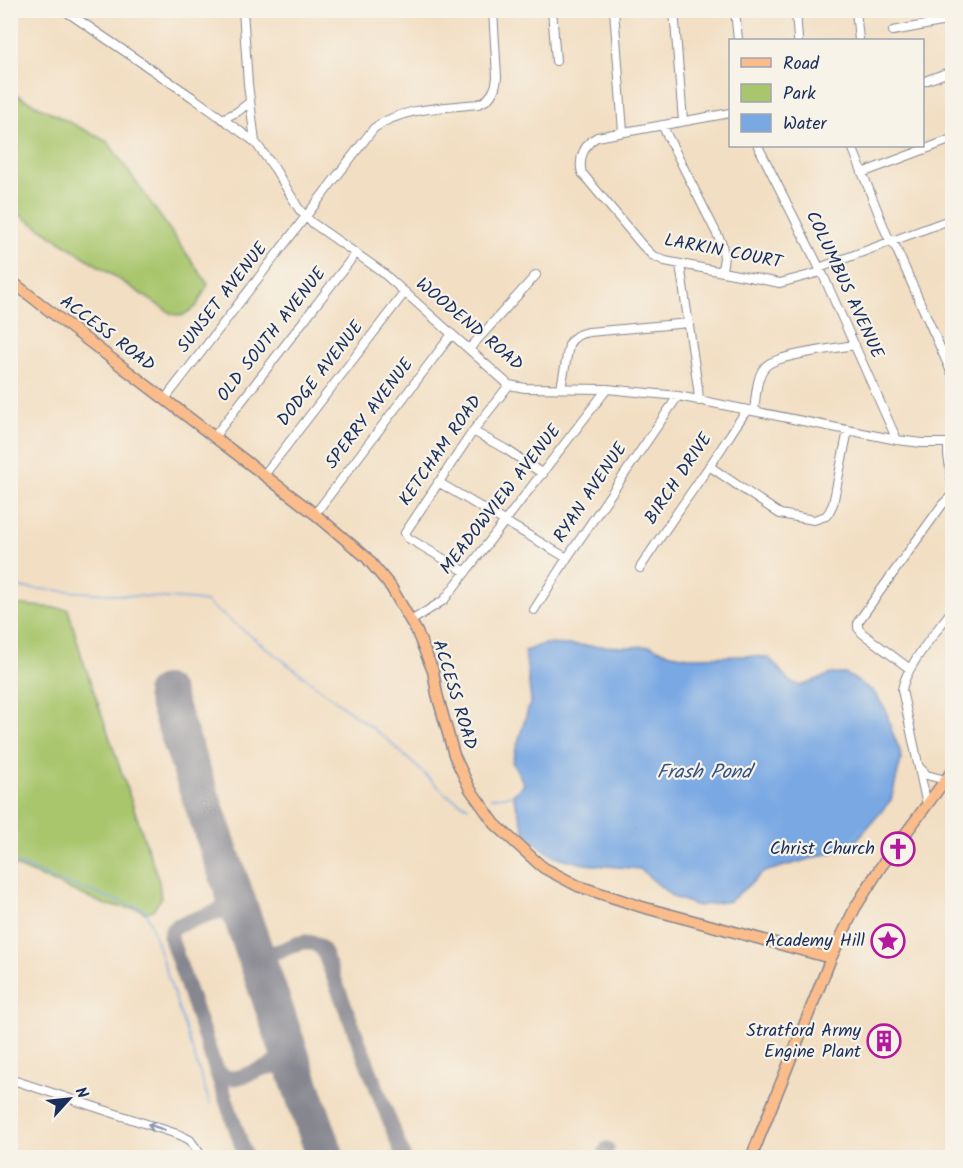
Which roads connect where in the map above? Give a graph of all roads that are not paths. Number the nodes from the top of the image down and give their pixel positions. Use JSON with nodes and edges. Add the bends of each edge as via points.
{"nodes":[{"id":1,"x":64,"y":10,"type":"edge"},
{"id":2,"x":243,"y":10,"type":"edge"},
{"id":3,"x":493,"y":10,"type":"edge"},
{"id":4,"x":552,"y":10,"type":"edge"},
{"id":5,"x":614,"y":10,"type":"edge"},
{"id":6,"x":674,"y":10,"type":"edge"},
{"id":7,"x":735,"y":10,"type":"edge"},
{"id":8,"x":796,"y":10,"type":"edge"},
{"id":9,"x":856,"y":10,"type":"edge"},
{"id":10,"x":942,"y":10,"type":"edge"},
{"id":11,"x":948,"y":21,"type":"edge"},
{"id":12,"x":893,"y":31,"type":"dead end"},
{"id":13,"x":738,"y":39,"type":"edge"},
{"id":14,"x":798,"y":39,"type":"edge"},
{"id":15,"x":859,"y":39,"type":"edge"},
{"id":16,"x":556,"y":61,"type":"dead end"},
{"id":17,"x":952,"y":71,"type":"edge"},
{"id":18,"x":924,"y":81,"type":"edge"},
{"id":19,"x":250,"y":102,"type":"junction"},
{"id":20,"x":729,"y":113,"type":"edge"},
{"id":21,"x":222,"y":119,"type":"junction"},
{"id":22,"x":683,"y":121,"type":"junction"},
{"id":23,"x":662,"y":125,"type":"junction"},
{"id":24,"x":623,"y":132,"type":"junction"},
{"id":25,"x":952,"y":139,"type":"edge"},
{"id":26,"x":255,"y":142,"type":"junction"},
{"id":27,"x":758,"y":147,"type":"edge"},
{"id":28,"x":853,"y":149,"type":"dead end"},
{"id":29,"x":862,"y":173,"type":"junction"},
{"id":30,"x":306,"y":217,"type":"junction"},
{"id":31,"x":952,"y":219,"type":"edge"},
{"id":32,"x":892,"y":242,"type":"junction"},
{"id":33,"x":356,"y":253,"type":"junction"},
{"id":34,"x":680,"y":264,"type":"junction"},
{"id":35,"x":820,"y":270,"type":"junction"},
{"id":36,"x":722,"y":272,"type":"junction"},
{"id":37,"x":536,"y":275,"type":"dead end"},
{"id":38,"x":10,"y":280,"type":"edge"},
{"id":39,"x":405,"y":292,"type":"junction"},
{"id":40,"x":689,"y":323,"type":"junction"},
{"id":41,"x":452,"y":334,"type":"junction"},
{"id":42,"x":855,"y":345,"type":"junction"},
{"id":43,"x":469,"y":349,"type":"junction"},
{"id":44,"x":952,"y":374,"type":"edge"},
{"id":45,"x":509,"y":385,"type":"junction"},
{"id":46,"x":561,"y":388,"type":"junction"},
{"id":47,"x":608,"y":389,"type":"junction"},
{"id":48,"x":678,"y":396,"type":"junction"},
{"id":49,"x":165,"y":399,"type":"junction"},
{"id":50,"x":699,"y":400,"type":"junction"},
{"id":51,"x":751,"y":410,"type":"junction"},
{"id":52,"x":848,"y":430,"type":"junction"},
{"id":53,"x":473,"y":431,"type":"junction"},
{"id":54,"x":214,"y":437,"type":"junction"},
{"id":55,"x":897,"y":440,"type":"junction"},
{"id":56,"x":950,"y":443,"type":"edge"},
{"id":57,"x":710,"y":466,"type":"junction"},
{"id":58,"x":543,"y":474,"type":"junction"},
{"id":59,"x":264,"y":476,"type":"junction"},
{"id":60,"x":438,"y":482,"type":"junction"},
{"id":61,"x":952,"y":483,"type":"edge"},
{"id":62,"x":952,"y":495,"type":"edge"},
{"id":63,"x":315,"y":514,"type":"junction"},
{"id":64,"x":505,"y":522,"type":"junction"},
{"id":65,"x":567,"y":558,"type":"junction"},
{"id":66,"x":640,"y":568,"type":"dead end"},
{"id":67,"x":466,"y":572,"type":"junction"},
{"id":68,"x":534,"y":610,"type":"dead end"},
{"id":69,"x":952,"y":610,"type":"edge"},
{"id":70,"x":411,"y":621,"type":"junction"},
{"id":71,"x":910,"y":669,"type":"junction"},
{"id":72,"x":919,"y":766,"type":"junction"},
{"id":73,"x":949,"y":776,"type":"edge"},
{"id":74,"x":927,"y":805,"type":"junction"},
{"id":75,"x":831,"y":958,"type":"junction"},
{"id":76,"x":10,"y":1079,"type":"edge"},
{"id":77,"x":10,"y":1156,"type":"edge"},
{"id":78,"x":16,"y":1158,"type":"edge"},
{"id":79,"x":203,"y":1158,"type":"edge"},
{"id":80,"x":751,"y":1158,"type":"edge"}],
"edges":[{"from":1,"to":21,"type":"street","name":"WOODEND ROAD"},
{"from":2,"to":19,"type":"street"},
{"from":3,"to":30,"type":"street","name":"SUNSET AVENUE","via":[[497,76],[488,99],[478,104],[401,114],[382,122],[366,136]]},
{"from":4,"to":16,"type":"street"},
{"from":5,"to":24,"type":"street"},
{"from":6,"to":22,"type":"street"},
{"from":7,"to":13,"type":"street"},
{"from":8,"to":14,"type":"street"},
{"from":9,"to":15,"type":"street"},
{"from":10,"to":11,"type":"street"},
{"from":11,"to":12,"type":"street"},
{"from":17,"to":18,"type":"street"},
{"from":19,"to":21,"type":"street"},
{"from":19,"to":26,"type":"street"},
{"from":20,"to":22,"type":"street","name":"LARKIN COURT"},
{"from":21,"to":26,"type":"street","name":"WOODEND ROAD"},
{"from":22,"to":23,"type":"street","name":"LARKIN COURT"},
{"from":23,"to":24,"type":"street","name":"LARKIN COURT"},
{"from":23,"to":36,"type":"street","via":[[722,243]]},
{"from":24,"to":34,"type":"street","name":"LARKIN COURT","via":[[601,136],[585,147],[582,173],[647,251]]},
{"from":25,"to":29,"type":"street"},
{"from":26,"to":30,"type":"street","name":"WOODEND ROAD"},
{"from":27,"to":35,"type":"street","name":"COLUMBUS AVENUE"},
{"from":28,"to":29,"type":"street"},
{"from":29,"to":32,"type":"street"},
{"from":30,"to":33,"type":"street","name":"WOODEND ROAD"},
{"from":30,"to":49,"type":"street","name":"SUNSET AVENUE"},
{"from":31,"to":32,"type":"street","name":"LARKIN COURT"},
{"from":32,"to":35,"type":"street","name":"LARKIN COURT"},
{"from":32,"to":44,"type":"street"},
{"from":33,"to":39,"type":"street","name":"WOODEND ROAD"},
{"from":33,"to":54,"type":"street","name":"OLD SOUTH AVENUE"},
{"from":34,"to":36,"type":"street","name":"LARKIN COURT"},
{"from":34,"to":40,"type":"street"},
{"from":35,"to":36,"type":"street","name":"LARKIN COURT","via":[[780,283]]},
{"from":35,"to":42,"type":"street","name":"COLUMBUS AVENUE"},
{"from":37,"to":43,"type":"street"},
{"from":38,"to":49,"type":"main road","name":"ACCESS ROAD"},
{"from":39,"to":41,"type":"street","name":"WOODEND ROAD"},
{"from":39,"to":59,"type":"street","name":"DODGE AVENUE"},
{"from":40,"to":46,"type":"street","via":[[578,334],[569,345]]},
{"from":40,"to":50,"type":"street"},
{"from":41,"to":43,"type":"street","name":"WOODEND ROAD"},
{"from":41,"to":63,"type":"street","name":"SPERRY AVENUE"},
{"from":42,"to":51,"type":"street","via":[[767,364]]},
{"from":42,"to":55,"type":"street","name":"COLUMBUS AVENUE"},
{"from":43,"to":45,"type":"street","name":"WOODEND ROAD"},
{"from":45,"to":46,"type":"street","name":"WOODEND ROAD"},
{"from":45,"to":53,"type":"street","name":"KETCHAM ROAD"},
{"from":46,"to":47,"type":"street","name":"WOODEND ROAD"},
{"from":47,"to":48,"type":"street","name":"WOODEND ROAD"},
{"from":47,"to":58,"type":"street","name":"MEADOWVIEW AVENUE"},
{"from":48,"to":50,"type":"street","name":"WOODEND ROAD"},
{"from":48,"to":65,"type":"street","name":"RYAN AVENUE"},
{"from":49,"to":54,"type":"main road","name":"ACCESS ROAD"},
{"from":50,"to":51,"type":"street","name":"WOODEND ROAD"},
{"from":51,"to":52,"type":"street","name":"WOODEND ROAD"},
{"from":51,"to":57,"type":"street","name":"BIRCH DRIVE"},
{"from":52,"to":55,"type":"street","name":"WOODEND ROAD"},
{"from":52,"to":57,"type":"street","via":[[833,504],[818,519],[780,514]]},
{"from":53,"to":58,"type":"street"},
{"from":53,"to":60,"type":"street","name":"KETCHAM ROAD"},
{"from":54,"to":59,"type":"main road","name":"ACCESS ROAD"},
{"from":55,"to":56,"type":"street","name":"WOODEND ROAD"},
{"from":56,"to":61,"type":"street"},
{"from":57,"to":66,"type":"street","name":"BIRCH DRIVE"},
{"from":58,"to":64,"type":"street","name":"MEADOWVIEW AVENUE"},
{"from":59,"to":63,"type":"main road","name":"ACCESS ROAD"},
{"from":60,"to":64,"type":"street"},
{"from":60,"to":67,"type":"street","name":"KETCHAM ROAD","via":[[406,530],[406,536]]},
{"from":62,"to":71,"type":"street","via":[[858,622],[862,633]]},
{"from":63,"to":70,"type":"main road","name":"ACCESS ROAD","via":[[366,557],[391,587]]},
{"from":64,"to":65,"type":"street"},
{"from":64,"to":67,"type":"street","name":"MEADOWVIEW AVENUE"},
{"from":65,"to":68,"type":"street","name":"RYAN AVENUE"},
{"from":67,"to":70,"type":"street","name":"MEADOWVIEW AVENUE","via":[[444,600]]},
{"from":69,"to":71,"type":"street"},
{"from":70,"to":75,"type":"main road","name":"ACCESS ROAD","via":[[433,671],[448,737],[462,775],[495,824],[544,868],[578,886],[642,907]]},
{"from":71,"to":72,"type":"street","via":[[902,690]]},
{"from":72,"to":73,"type":"street","via":[[927,775]]},
{"from":72,"to":74,"type":"street"},
{"from":73,"to":74,"type":"main road"},
{"from":74,"to":75,"type":"main road","via":[[880,868]]},
{"from":75,"to":80,"type":"main road"},
{"from":79,"to":76,"type":"street","one_way":true,"via":[[190,1140],[180,1135]]},
{"from":77,"to":78,"type":"street"}]}
